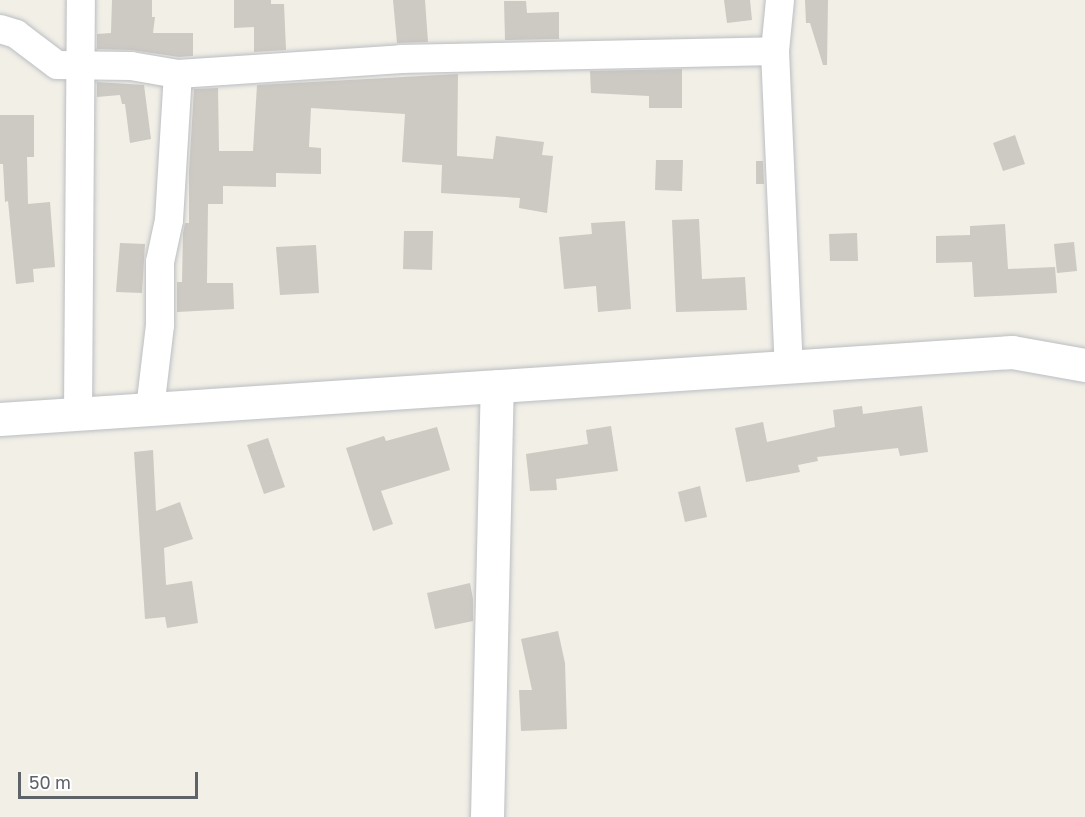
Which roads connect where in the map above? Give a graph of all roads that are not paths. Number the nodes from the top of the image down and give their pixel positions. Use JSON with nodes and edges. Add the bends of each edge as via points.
{"nodes":[{"id":1,"x":81,"y":0,"type":"edge"},
{"id":2,"x":780,"y":0,"type":"edge"},
{"id":3,"x":0,"y":29,"type":"edge"},
{"id":4,"x":775,"y":51,"type":"junction"},
{"id":5,"x":80,"y":63,"type":"junction"},
{"id":6,"x":178,"y":74,"type":"junction"},
{"id":7,"x":1085,"y":365,"type":"edge"},
{"id":8,"x":789,"y":367,"type":"junction"},
{"id":9,"x":497,"y":386,"type":"junction"},
{"id":10,"x":150,"y":410,"type":"junction"},
{"id":11,"x":78,"y":414,"type":"junction"},
{"id":12,"x":0,"y":419,"type":"edge"},
{"id":13,"x":487,"y":817,"type":"edge"}],
"edges":[{"from":1,"to":5,"type":"street"},
{"from":2,"to":4,"type":"street"},
{"from":3,"to":5,"type":"street","via":[[16,34],[57,65]]},
{"from":4,"to":6,"type":"street","via":[[401,59]]},
{"from":4,"to":8,"type":"street"},
{"from":5,"to":6,"type":"street"},
{"from":5,"to":11,"type":"street"},
{"from":6,"to":10,"type":"street","via":[[169,220],[160,262],[160,325]]},
{"from":7,"to":8,"type":"main road","via":[[1012,352]]},
{"from":8,"to":9,"type":"main road"},
{"from":9,"to":10,"type":"main road"},
{"from":9,"to":13,"type":"main road"},
{"from":10,"to":11,"type":"main road"},
{"from":11,"to":12,"type":"main road"}]}
